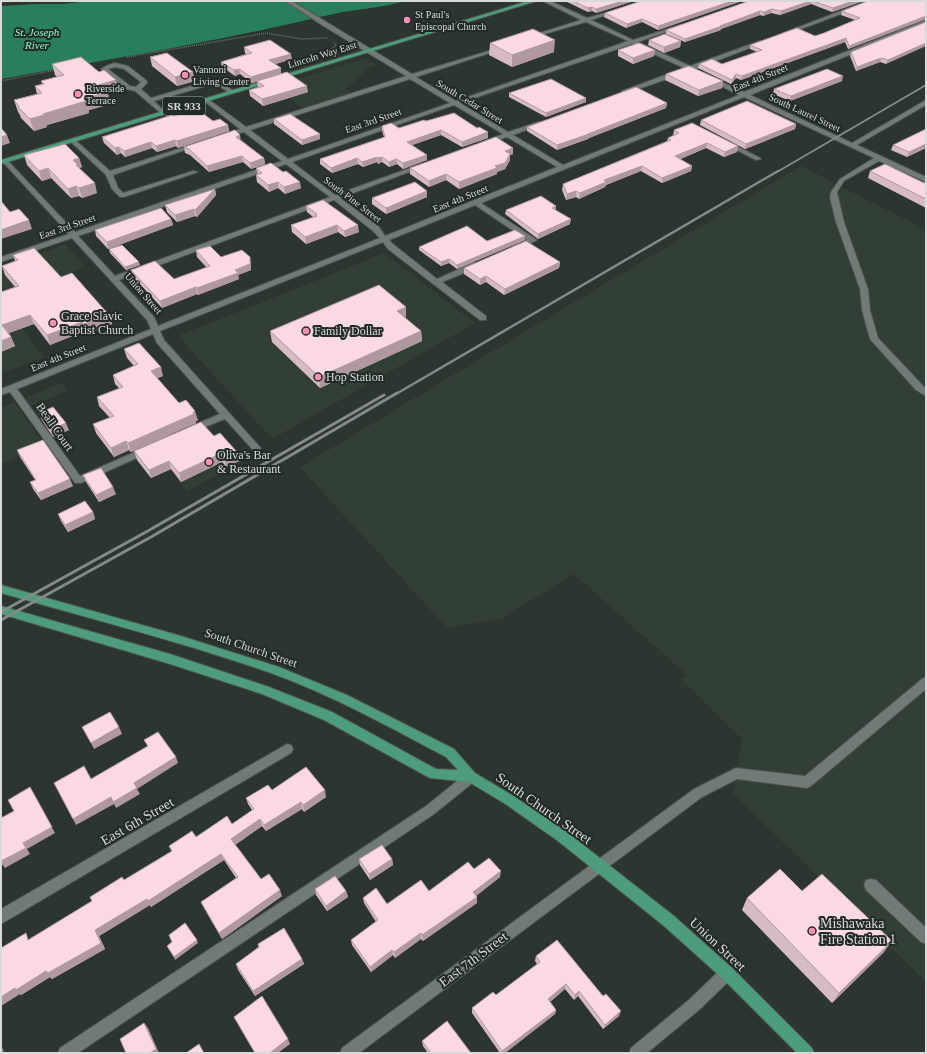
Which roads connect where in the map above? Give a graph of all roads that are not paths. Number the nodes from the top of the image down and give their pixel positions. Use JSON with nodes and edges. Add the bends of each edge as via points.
{"nodes":[{"id":1,"x":288,"y":1,"type":"edge"},
{"id":2,"x":534,"y":1,"type":"edge"},
{"id":3,"x":546,"y":1,"type":"edge"},
{"id":4,"x":872,"y":1,"type":"edge"},
{"id":5,"x":623,"y":8,"type":"edge"},
{"id":6,"x":585,"y":20,"type":"junction"},
{"id":7,"x":926,"y":22,"type":"edge"},
{"id":8,"x":686,"y":23,"type":"edge"},
{"id":9,"x":776,"y":36,"type":"edge"},
{"id":10,"x":769,"y":39,"type":"edge"},
{"id":11,"x":520,"y":41,"type":"edge"},
{"id":12,"x":632,"y":42,"type":"junction"},
{"id":13,"x":507,"y":45,"type":"edge"},
{"id":14,"x":368,"y":50,"type":"junction"},
{"id":15,"x":692,"y":70,"type":"junction"},
{"id":16,"x":702,"y":74,"type":"edge"},
{"id":17,"x":411,"y":76,"type":"junction"},
{"id":18,"x":137,"y":89,"type":"junction"},
{"id":19,"x":232,"y":92,"type":"junction"},
{"id":20,"x":745,"y":95,"type":"junction"},
{"id":21,"x":614,"y":96,"type":"edge"},
{"id":22,"x":206,"y":100,"type":"junction"},
{"id":23,"x":149,"y":101,"type":"junction"},
{"id":24,"x":926,"y":102,"type":"edge"},
{"id":25,"x":453,"y":103,"type":"junction"},
{"id":26,"x":163,"y":113,"type":"junction"},
{"id":27,"x":682,"y":120,"type":"junction"},
{"id":28,"x":545,"y":121,"type":"edge"},
{"id":29,"x":690,"y":124,"type":"edge"},
{"id":30,"x":245,"y":129,"type":"junction"},
{"id":31,"x":507,"y":135,"type":"junction"},
{"id":32,"x":718,"y":138,"type":"edge"},
{"id":33,"x":215,"y":139,"type":"edge"},
{"id":34,"x":72,"y":140,"type":"junction"},
{"id":35,"x":200,"y":144,"type":"edge"},
{"id":36,"x":853,"y":145,"type":"junction"},
{"id":37,"x":477,"y":146,"type":"edge"},
{"id":38,"x":879,"y":158,"type":"junction"},
{"id":39,"x":758,"y":159,"type":"dead end"},
{"id":40,"x":3,"y":161,"type":"edge"},
{"id":41,"x":286,"y":161,"type":"junction"},
{"id":42,"x":432,"y":162,"type":"edge"},
{"id":43,"x":563,"y":168,"type":"junction"},
{"id":44,"x":926,"y":169,"type":"edge"},
{"id":45,"x":195,"y":172,"type":"dead end"},
{"id":46,"x":109,"y":174,"type":"junction"},
{"id":47,"x":916,"y":175,"type":"junction"},
{"id":48,"x":926,"y":180,"type":"edge"},
{"id":49,"x":334,"y":198,"type":"junction"},
{"id":50,"x":477,"y":202,"type":"junction"},
{"id":51,"x":73,"y":234,"type":"junction"},
{"id":52,"x":385,"y":239,"type":"junction"},
{"id":53,"x":505,"y":252,"type":"edge"},
{"id":54,"x":1,"y":260,"type":"edge"},
{"id":55,"x":484,"y":261,"type":"edge"},
{"id":56,"x":114,"y":279,"type":"junction"},
{"id":57,"x":436,"y":282,"type":"junction"},
{"id":58,"x":483,"y":318,"type":"dead end"},
{"id":59,"x":156,"y":330,"type":"junction"},
{"id":60,"x":12,"y":388,"type":"junction"},
{"id":61,"x":1,"y":392,"type":"edge"},
{"id":62,"x":926,"y":393,"type":"edge"},
{"id":63,"x":225,"y":415,"type":"junction"},
{"id":64,"x":183,"y":434,"type":"edge"},
{"id":65,"x":155,"y":446,"type":"edge"},
{"id":66,"x":256,"y":448,"type":"dead end"},
{"id":67,"x":1,"y":589,"type":"edge"},
{"id":68,"x":1,"y":610,"type":"edge"},
{"id":69,"x":926,"y":682,"type":"edge"},
{"id":70,"x":287,"y":749,"type":"dead end"},
{"id":71,"x":471,"y":777,"type":"junction"},
{"id":72,"x":600,"y":865,"type":"junction"},
{"id":73,"x":871,"y":885,"type":"dead end"},
{"id":74,"x":1,"y":917,"type":"edge"},
{"id":75,"x":926,"y":937,"type":"edge"},
{"id":76,"x":727,"y":973,"type":"junction"},
{"id":77,"x":65,"y":1053,"type":"edge"},
{"id":78,"x":347,"y":1053,"type":"edge"},
{"id":79,"x":636,"y":1053,"type":"edge"},
{"id":80,"x":807,"y":1053,"type":"edge"}],
"edges":[{"from":1,"to":14,"type":"street","name":"South Cedar Street"},
{"from":2,"to":14,"type":"main road","name":"Lincoln Way East","number":"SR 933"},
{"from":3,"to":6,"type":"street"},
{"from":4,"to":9,"type":"street"},
{"from":5,"to":6,"type":"street"},
{"from":6,"to":11,"type":"street"},
{"from":6,"to":12,"type":"street"},
{"from":7,"to":20,"type":"street","name":"East 4th Street"},
{"from":8,"to":12,"type":"street","name":"East 3rd Street"},
{"from":10,"to":15,"type":"street"},
{"from":12,"to":15,"type":"street"},
{"from":12,"to":25,"type":"street","name":"East 3rd Street"},
{"from":13,"to":17,"type":"street"},
{"from":14,"to":17,"type":"street","name":"South Cedar Street"},
{"from":14,"to":19,"type":"main road","name":"Lincoln Way East","number":"SR 933"},
{"from":15,"to":21,"type":"street"},
{"from":16,"to":20,"type":"street","name":"South Laurel Street"},
{"from":17,"to":25,"type":"street","name":"South Cedar Street"},
{"from":17,"to":30,"type":"street"},
{"from":18,"to":18,"type":"street","via":[[145,82],[125,66],[115,65],[104,69],[128,88]]},
{"from":18,"to":23,"type":"street"},
{"from":19,"to":22,"type":"main road","name":"Lincoln Way East","number":"SR 933"},
{"from":19,"to":23,"type":"street","via":[[218,83],[205,84]]},
{"from":20,"to":27,"type":"street","name":"East 4th Street"},
{"from":20,"to":36,"type":"street","name":"South Laurel Street"},
{"from":22,"to":26,"type":"main road","name":"Lincoln Way East","number":"SR 933"},
{"from":22,"to":30,"type":"street","name":"South Pine Street"},
{"from":23,"to":26,"type":"street"},
{"from":24,"to":36,"type":"street"},
{"from":25,"to":31,"type":"street","name":"South Cedar Street"},
{"from":25,"to":41,"type":"street","name":"East 3rd Street"},
{"from":26,"to":34,"type":"main road","name":"Lincoln Way East","number":"SR 933"},
{"from":27,"to":29,"type":"street"},
{"from":27,"to":43,"type":"street","name":"East 4th Street"},
{"from":28,"to":31,"type":"street"},
{"from":30,"to":33,"type":"street"},
{"from":30,"to":41,"type":"street","name":"South Pine Street"},
{"from":31,"to":37,"type":"street"},
{"from":31,"to":43,"type":"street","name":"South Cedar Street"},
{"from":32,"to":39,"type":"street"},
{"from":34,"to":40,"type":"main road","name":"Lincoln Way East","number":"SR 933"},
{"from":34,"to":46,"type":"street"},
{"from":35,"to":46,"type":"street"},
{"from":36,"to":38,"type":"street","name":"South Laurel Street"},
{"from":38,"to":47,"type":"street","name":"South Laurel Street"},
{"from":38,"to":62,"type":"street","via":[[842,180],[834,192],[834,198],[864,289],[866,310],[874,339]]},
{"from":40,"to":51,"type":"street","name":"Union Street"},
{"from":41,"to":49,"type":"street","name":"South Pine Street"},
{"from":41,"to":51,"type":"street","name":"East 3rd Street"},
{"from":42,"to":49,"type":"street"},
{"from":43,"to":50,"type":"street","name":"East 4th Street"},
{"from":44,"to":47,"type":"street"},
{"from":45,"to":46,"type":"street","via":[[122,196],[115,189]]},
{"from":47,"to":48,"type":"street","name":"South Laurel Street"},
{"from":49,"to":52,"type":"street","name":"South Pine Street","via":[[376,229]]},
{"from":49,"to":56,"type":"street"},
{"from":50,"to":52,"type":"street","name":"East 4th Street"},
{"from":50,"to":53,"type":"street","via":[[533,240]]},
{"from":51,"to":54,"type":"street","name":"East 3rd Street"},
{"from":51,"to":56,"type":"street","name":"Union Street"},
{"from":52,"to":57,"type":"street","name":"South Pine Street","via":[[391,247]]},
{"from":52,"to":59,"type":"street","name":"East 4th Street"},
{"from":55,"to":57,"type":"street"},
{"from":56,"to":59,"type":"street","name":"Union Street","via":[[151,319]]},
{"from":57,"to":58,"type":"street","name":"South Pine Street"},
{"from":59,"to":60,"type":"street","name":"East 4th Street"},
{"from":59,"to":63,"type":"street","name":"Union Street","via":[[160,341]]},
{"from":60,"to":61,"type":"street","name":"East 4th Street"},
{"from":60,"to":65,"type":"street","name":"Beall Court","via":[[78,481]]},
{"from":63,"to":64,"type":"street"},
{"from":63,"to":66,"type":"street","name":"Union Street"},
{"from":67,"to":71,"type":"main road","name":"South Church Street","via":[[188,642],[307,683],[343,698],[450,753]]},
{"from":68,"to":71,"type":"main road","name":"South Church Street","via":[[170,659],[265,690],[328,716],[434,774]]},
{"from":69,"to":72,"type":"street","name":"East 7th Street","via":[[807,782],[736,773],[698,793]]},
{"from":70,"to":74,"type":"street","name":"East 6th Street"},
{"from":71,"to":72,"type":"main road","name":"South Church Street","via":[[518,806]]},
{"from":71,"to":77,"type":"street","via":[[430,810]]},
{"from":72,"to":76,"type":"main road","name":"Union Street","via":[[669,921]]},
{"from":72,"to":78,"type":"street","name":"East 7th Street"},
{"from":73,"to":75,"type":"street"},
{"from":76,"to":79,"type":"street","via":[[696,1004]]},
{"from":76,"to":80,"type":"main road","name":"Union Street"}]}
